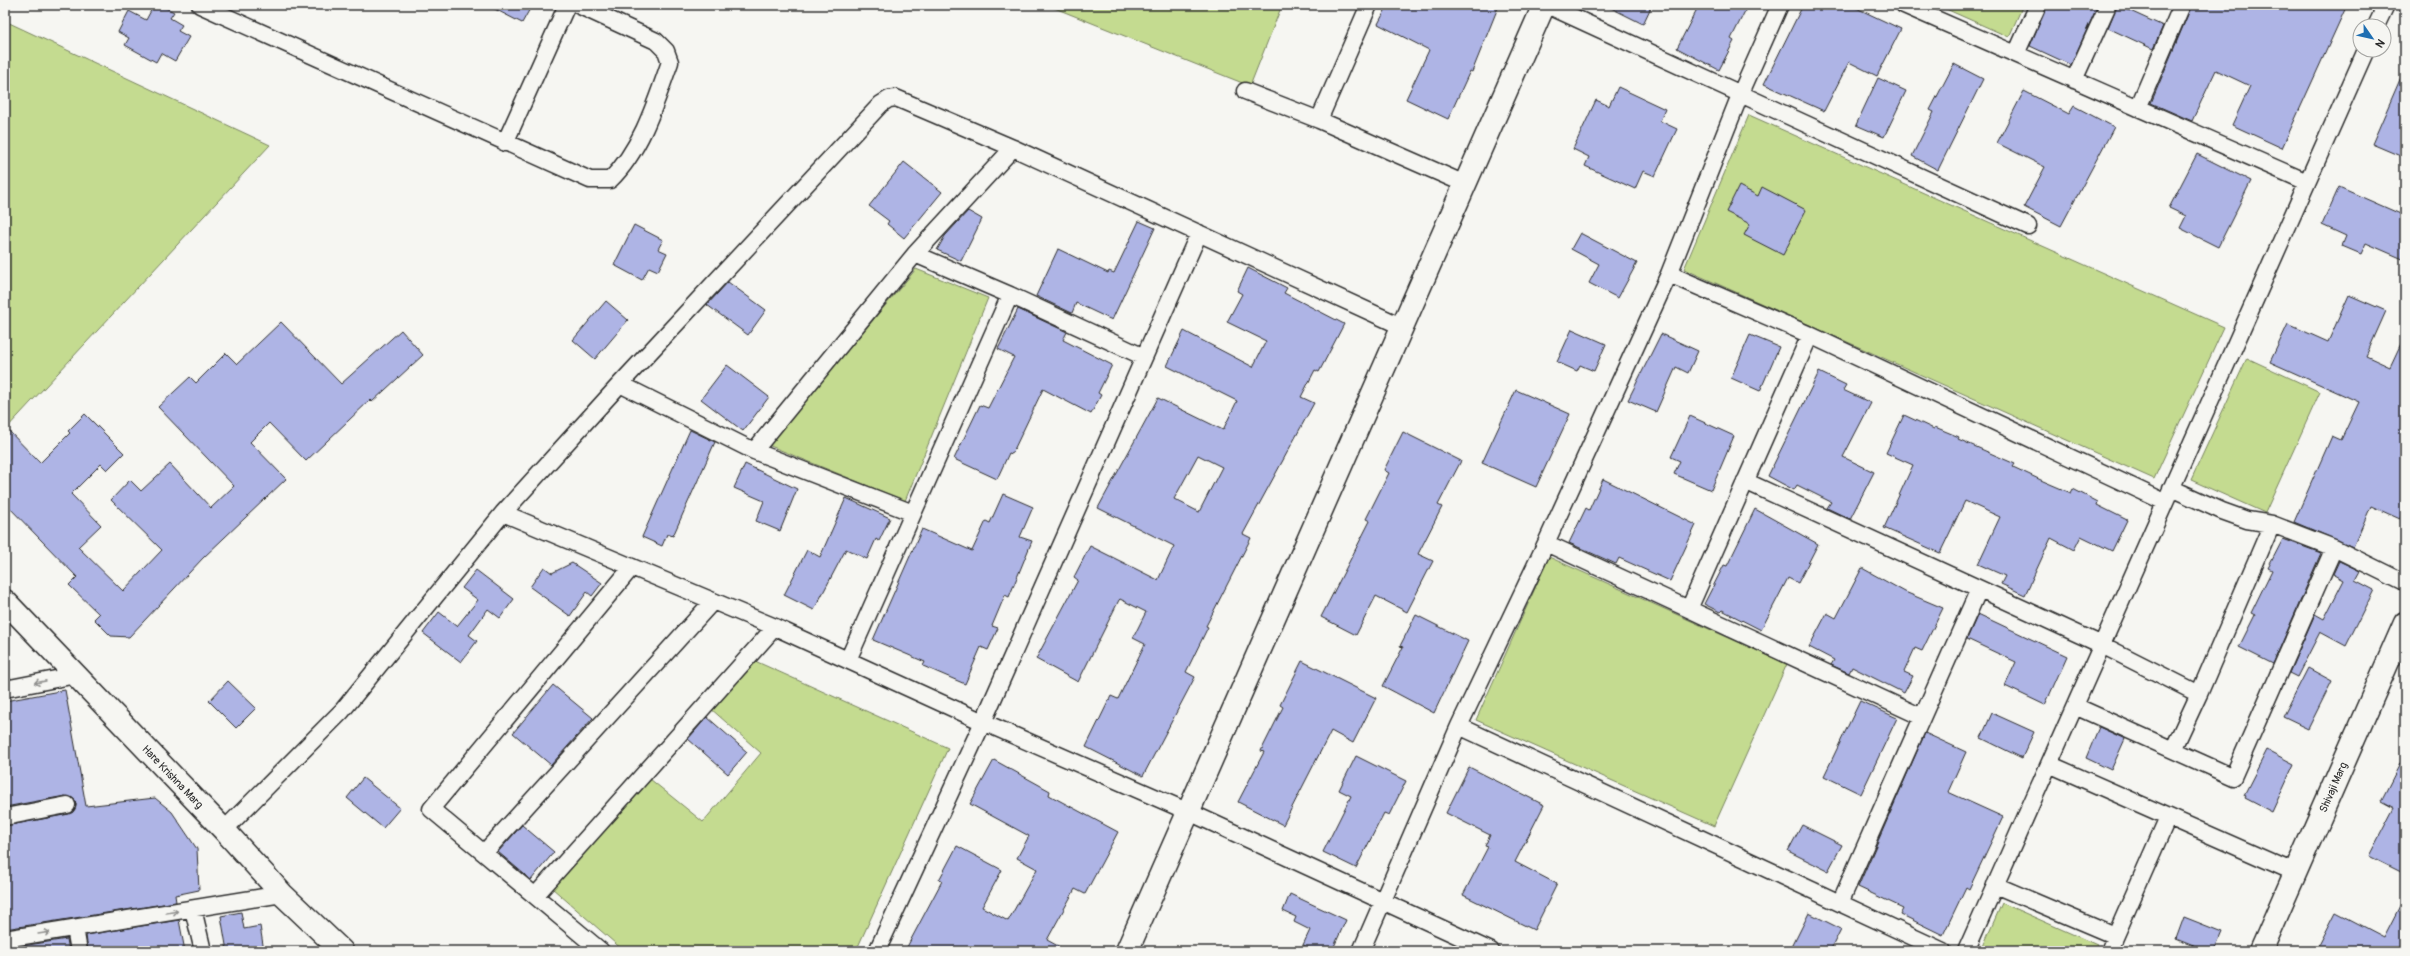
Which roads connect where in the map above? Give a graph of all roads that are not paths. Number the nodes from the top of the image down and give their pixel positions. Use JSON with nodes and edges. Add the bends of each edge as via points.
{"nodes":[{"id":1,"x":200,"y":5,"type":"edge"},
{"id":2,"x":567,"y":5,"type":"edge"},
{"id":3,"x":578,"y":5,"type":"edge"},
{"id":4,"x":1369,"y":5,"type":"edge"},
{"id":5,"x":1544,"y":5,"type":"edge"},
{"id":6,"x":1547,"y":5,"type":"edge"},
{"id":7,"x":1780,"y":5,"type":"edge"},
{"id":8,"x":1904,"y":5,"type":"edge"},
{"id":9,"x":2038,"y":5,"type":"edge"},
{"id":10,"x":2108,"y":5,"type":"edge"},
{"id":11,"x":2182,"y":5,"type":"edge"},
{"id":12,"x":2386,"y":5,"type":"edge"},
{"id":13,"x":2380,"y":18,"type":"edge"},
{"id":14,"x":2016,"y":54,"type":"junction"},
{"id":15,"x":2362,"y":58,"type":"edge"},
{"id":16,"x":2074,"y":80,"type":"junction"},
{"id":17,"x":1245,"y":91,"type":"dead end"},
{"id":18,"x":1740,"y":95,"type":"junction"},
{"id":19,"x":2138,"y":108,"type":"junction"},
{"id":20,"x":1318,"y":120,"type":"junction"},
{"id":21,"x":504,"y":143,"type":"junction"},
{"id":22,"x":1013,"y":148,"type":"junction"},
{"id":23,"x":2307,"y":182,"type":"junction"},
{"id":24,"x":1466,"y":184,"type":"junction"},
{"id":25,"x":2028,"y":226,"type":"dead end"},
{"id":26,"x":1199,"y":233,"type":"junction"},
{"id":27,"x":915,"y":254,"type":"junction"},
{"id":28,"x":1669,"y":274,"type":"junction"},
{"id":29,"x":1010,"y":295,"type":"junction"},
{"id":30,"x":1403,"y":327,"type":"junction"},
{"id":31,"x":1810,"y":335,"type":"junction"},
{"id":32,"x":1144,"y":357,"type":"junction"},
{"id":33,"x":620,"y":384,"type":"junction"},
{"id":34,"x":754,"y":452,"type":"junction"},
{"id":35,"x":1746,"y":481,"type":"junction"},
{"id":36,"x":2168,"y":495,"type":"junction"},
{"id":37,"x":503,"y":513,"type":"junction"},
{"id":38,"x":913,"y":513,"type":"junction"},
{"id":39,"x":2272,"y":524,"type":"junction"},
{"id":40,"x":1546,"y":543,"type":"junction"},
{"id":41,"x":2334,"y":548,"type":"junction"},
{"id":42,"x":632,"y":567,"type":"junction"},
{"id":43,"x":2405,"y":583,"type":"edge"},
{"id":44,"x":1979,"y":589,"type":"junction"},
{"id":45,"x":5,"y":601,"type":"edge"},
{"id":46,"x":713,"y":601,"type":"junction"},
{"id":47,"x":1689,"y":609,"type":"junction"},
{"id":48,"x":2405,"y":623,"type":"edge"},
{"id":49,"x":776,"y":627,"type":"junction"},
{"id":50,"x":2102,"y":645,"type":"junction"},
{"id":51,"x":848,"y":660,"type":"junction"},
{"id":52,"x":76,"y":675,"type":"junction"},
{"id":53,"x":5,"y":689,"type":"edge"},
{"id":54,"x":2199,"y":694,"type":"junction"},
{"id":55,"x":2075,"y":706,"type":"junction"},
{"id":56,"x":1922,"y":717,"type":"junction"},
{"id":57,"x":982,"y":722,"type":"junction"},
{"id":58,"x":1459,"y":726,"type":"junction"},
{"id":59,"x":2173,"y":750,"type":"junction"},
{"id":60,"x":2049,"y":764,"type":"junction"},
{"id":61,"x":67,"y":805,"type":"dead end"},
{"id":62,"x":1188,"y":812,"type":"junction"},
{"id":63,"x":5,"y":817,"type":"edge"},
{"id":64,"x":2168,"y":817,"type":"junction"},
{"id":65,"x":224,"y":830,"type":"junction"},
{"id":66,"x":484,"y":853,"type":"junction"},
{"id":67,"x":2296,"y":872,"type":"junction"},
{"id":68,"x":1996,"y":885,"type":"junction"},
{"id":69,"x":282,"y":894,"type":"junction"},
{"id":70,"x":535,"y":896,"type":"junction"},
{"id":71,"x":1383,"y":901,"type":"junction"},
{"id":72,"x":1840,"y":903,"type":"junction"},
{"id":73,"x":193,"y":908,"type":"junction"},
{"id":74,"x":75,"y":928,"type":"junction"},
{"id":75,"x":2116,"y":936,"type":"junction"},
{"id":76,"x":5,"y":939,"type":"edge"},
{"id":77,"x":79,"y":951,"type":"edge"},
{"id":78,"x":203,"y":951,"type":"edge"},
{"id":79,"x":342,"y":951,"type":"edge"},
{"id":80,"x":601,"y":951,"type":"edge"},
{"id":81,"x":877,"y":951,"type":"edge"},
{"id":82,"x":1127,"y":951,"type":"edge"},
{"id":83,"x":1360,"y":951,"type":"edge"},
{"id":84,"x":1491,"y":951,"type":"edge"},
{"id":85,"x":1943,"y":951,"type":"edge"},
{"id":86,"x":1966,"y":951,"type":"edge"},
{"id":87,"x":2109,"y":951,"type":"edge"},
{"id":88,"x":2261,"y":951,"type":"edge"}],
"edges":[{"from":1,"to":21,"type":"street"},
{"from":2,"to":21,"type":"street"},
{"from":3,"to":21,"type":"street","via":[[656,41],[666,51],[670,62],[635,148],[624,167],[610,180],[590,180]]},
{"from":4,"to":20,"type":"street"},
{"from":5,"to":24,"type":"street"},
{"from":6,"to":18,"type":"street"},
{"from":7,"to":18,"type":"street"},
{"from":8,"to":14,"type":"street"},
{"from":9,"to":14,"type":"street"},
{"from":10,"to":16,"type":"street"},
{"from":11,"to":19,"type":"street"},
{"from":12,"to":13,"type":"street"},
{"from":14,"to":16,"type":"street"},
{"from":15,"to":23,"type":"street"},
{"from":16,"to":19,"type":"street"},
{"from":17,"to":20,"type":"street"},
{"from":18,"to":25,"type":"street"},
{"from":18,"to":28,"type":"street"},
{"from":19,"to":23,"type":"street"},
{"from":20,"to":24,"type":"street"},
{"from":22,"to":26,"type":"street"},
{"from":22,"to":27,"type":"street"},
{"from":22,"to":33,"type":"street","via":[[896,98],[889,99]]},
{"from":23,"to":36,"type":"street"},
{"from":24,"to":30,"type":"street"},
{"from":26,"to":30,"type":"street"},
{"from":26,"to":32,"type":"street"},
{"from":27,"to":29,"type":"street"},
{"from":27,"to":34,"type":"street"},
{"from":28,"to":31,"type":"street"},
{"from":28,"to":40,"type":"street"},
{"from":29,"to":32,"type":"street"},
{"from":29,"to":38,"type":"street"},
{"from":30,"to":62,"type":"street"},
{"from":31,"to":35,"type":"street"},
{"from":31,"to":36,"type":"street"},
{"from":32,"to":57,"type":"street"},
{"from":33,"to":34,"type":"street"},
{"from":33,"to":37,"type":"street"},
{"from":34,"to":38,"type":"street"},
{"from":35,"to":44,"type":"street"},
{"from":35,"to":47,"type":"street"},
{"from":36,"to":39,"type":"street","via":[[2241,518]]},
{"from":36,"to":50,"type":"street"},
{"from":37,"to":42,"type":"street"},
{"from":37,"to":65,"type":"street","via":[[342,711]]},
{"from":38,"to":51,"type":"street"},
{"from":39,"to":41,"type":"street"},
{"from":39,"to":54,"type":"street"},
{"from":40,"to":47,"type":"street"},
{"from":40,"to":58,"type":"street"},
{"from":41,"to":43,"type":"street"},
{"from":41,"to":59,"type":"street","via":[[2233,777]]},
{"from":42,"to":46,"type":"street"},
{"from":42,"to":66,"type":"street","via":[[432,809]]},
{"from":44,"to":50,"type":"street"},
{"from":44,"to":56,"type":"street"},
{"from":45,"to":52,"type":"street","name":"Hare Krishna Marg"},
{"from":46,"to":49,"type":"street"},
{"from":46,"to":66,"type":"street"},
{"from":47,"to":56,"type":"street"},
{"from":48,"to":67,"type":"street","name":"Shivaji Marg"},
{"from":49,"to":51,"type":"street"},
{"from":49,"to":70,"type":"street"},
{"from":50,"to":54,"type":"street"},
{"from":50,"to":55,"type":"street"},
{"from":51,"to":57,"type":"street"},
{"from":52,"to":53,"type":"street","one_way":true},
{"from":52,"to":65,"type":"street","name":"Hare Krishna Marg"},
{"from":54,"to":59,"type":"street"},
{"from":55,"to":59,"type":"street"},
{"from":55,"to":60,"type":"street"},
{"from":56,"to":72,"type":"street"},
{"from":57,"to":62,"type":"street"},
{"from":57,"to":81,"type":"street"},
{"from":58,"to":71,"type":"street"},
{"from":58,"to":72,"type":"street"},
{"from":60,"to":64,"type":"street"},
{"from":60,"to":68,"type":"street"},
{"from":61,"to":63,"type":"street"},
{"from":62,"to":71,"type":"street"},
{"from":62,"to":82,"type":"street"},
{"from":64,"to":67,"type":"street"},
{"from":64,"to":75,"type":"street"},
{"from":65,"to":69,"type":"street","name":"Hare Krishna Marg"},
{"from":66,"to":70,"type":"street"},
{"from":67,"to":88,"type":"street","name":"Shivaji Marg"},
{"from":68,"to":75,"type":"street"},
{"from":68,"to":86,"type":"street"},
{"from":69,"to":73,"type":"street"},
{"from":69,"to":79,"type":"street","name":"Hare Krishna Marg"},
{"from":70,"to":80,"type":"street"},
{"from":71,"to":83,"type":"street"},
{"from":71,"to":84,"type":"street"},
{"from":72,"to":85,"type":"street"},
{"from":74,"to":73,"type":"street","one_way":true},
{"from":73,"to":78,"type":"street"},
{"from":76,"to":74,"type":"street","one_way":true},
{"from":74,"to":77,"type":"street"},
{"from":75,"to":87,"type":"street"}]}
